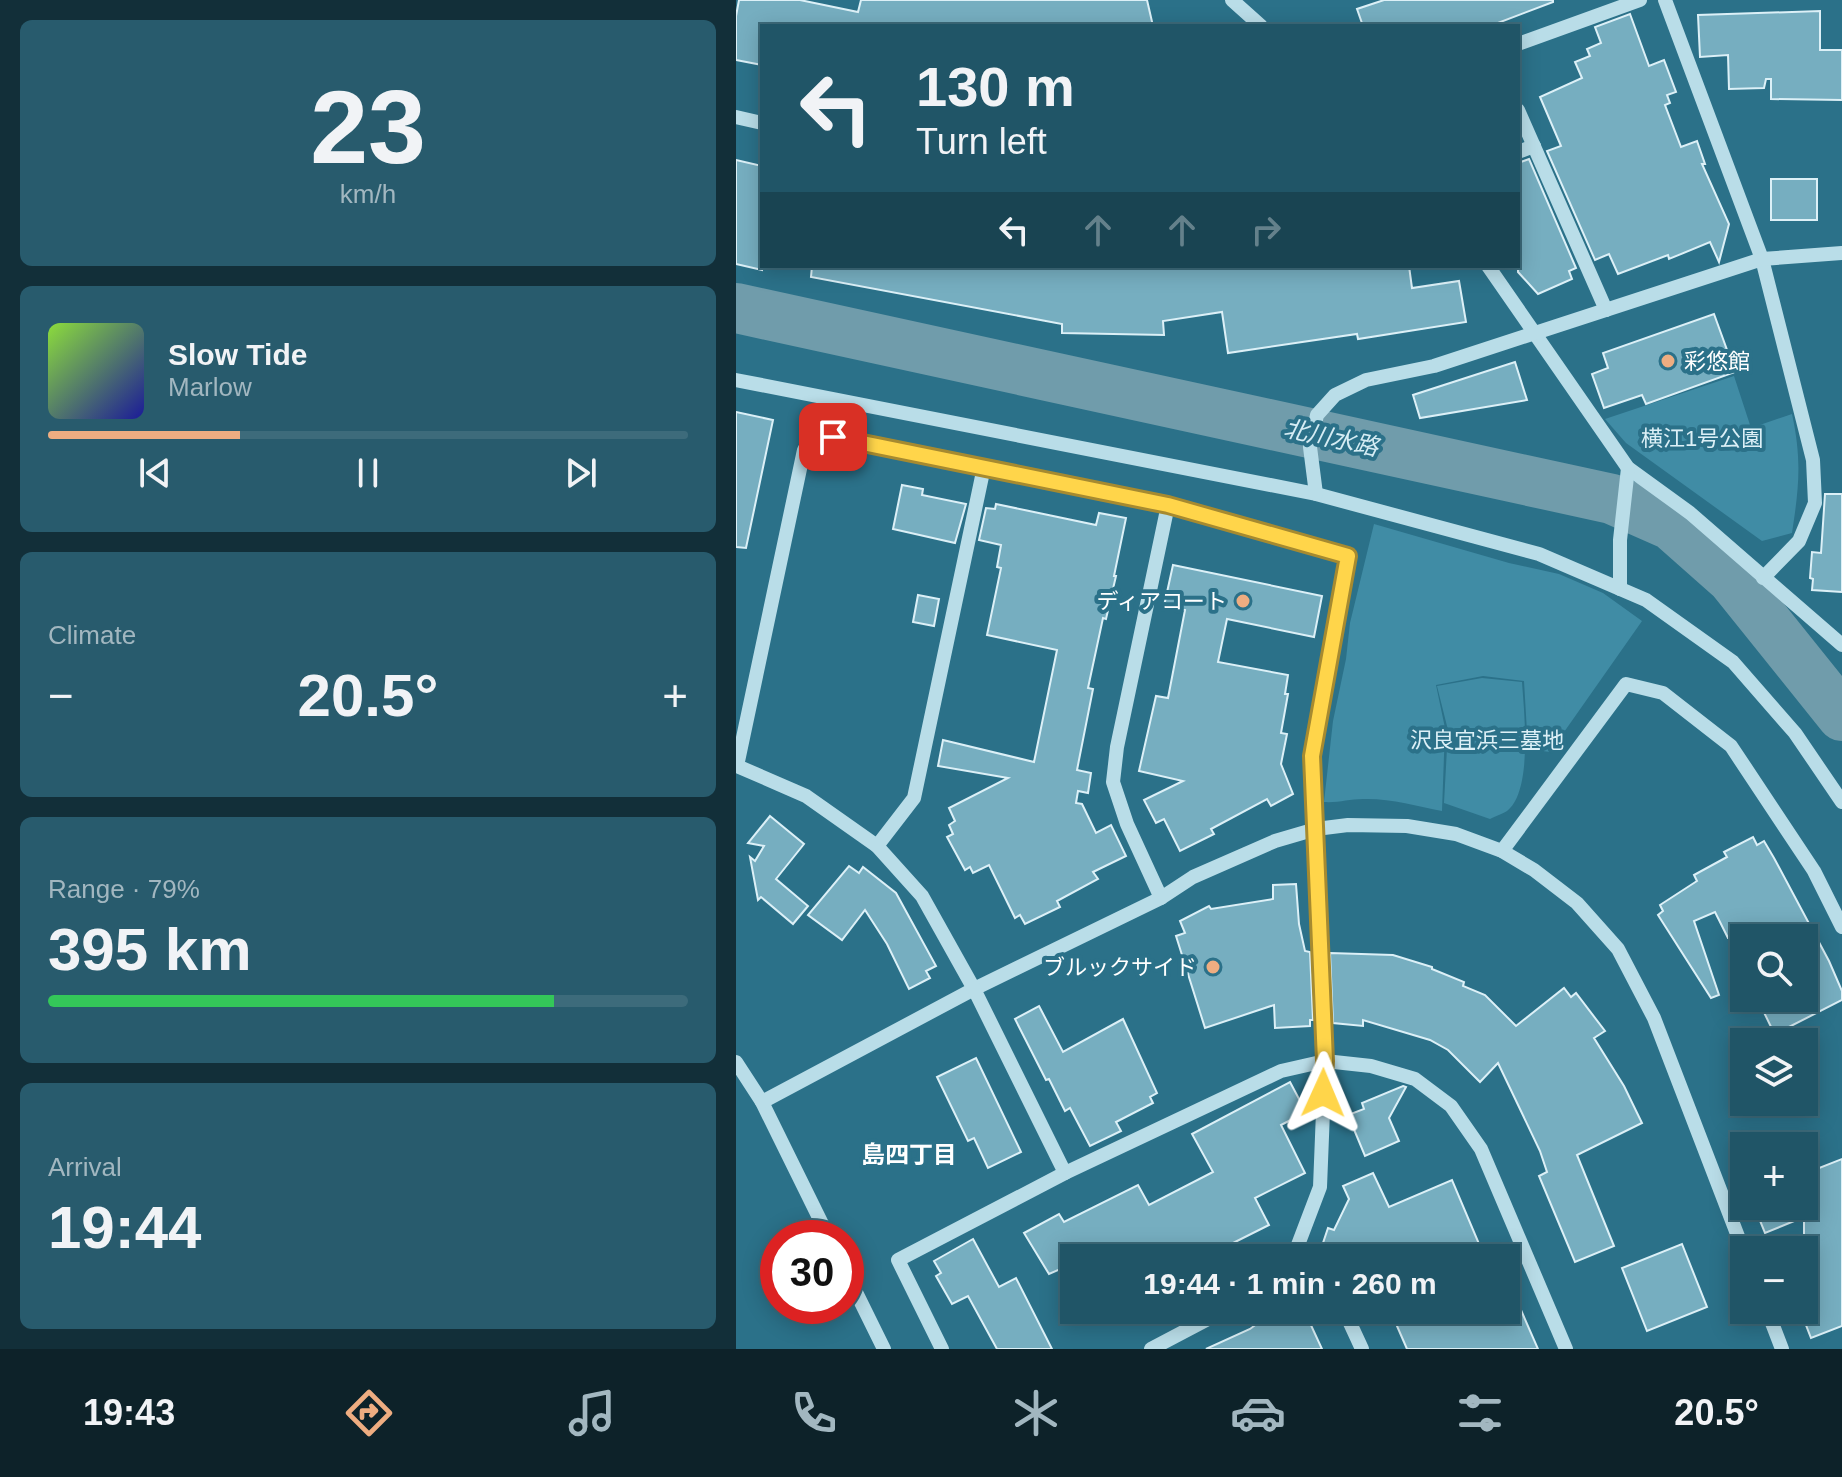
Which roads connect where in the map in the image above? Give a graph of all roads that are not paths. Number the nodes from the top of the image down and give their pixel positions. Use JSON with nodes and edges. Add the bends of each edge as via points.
{"nodes":[{"id":1,"x":1232,"y":0,"type":"edge"},
{"id":2,"x":1640,"y":0,"type":"edge"},
{"id":3,"x":1665,"y":0,"type":"edge"},
{"id":4,"x":1259,"y":24,"type":"edge"},
{"id":5,"x":1520,"y":43,"type":"edge"},
{"id":6,"x":1520,"y":114,"type":"edge"},
{"id":7,"x":736,"y":117,"type":"edge"},
{"id":8,"x":760,"y":123,"type":"edge"},
{"id":9,"x":1534,"y":146,"type":"junction"},
{"id":10,"x":1520,"y":151,"type":"edge"},
{"id":11,"x":1842,"y":253,"type":"edge"},
{"id":12,"x":1762,"y":259,"type":"junction"},
{"id":13,"x":1489,"y":268,"type":"edge"},
{"id":14,"x":1606,"y":310,"type":"junction"},
{"id":15,"x":1536,"y":334,"type":"junction"},
{"id":16,"x":736,"y":380,"type":"edge"},
{"id":17,"x":984,"y":467,"type":"junction"},
{"id":18,"x":1628,"y":468,"type":"junction"},
{"id":19,"x":1316,"y":494,"type":"junction"},
{"id":20,"x":1168,"y":505,"type":"junction"},
{"id":21,"x":1763,"y":578,"type":"junction"},
{"id":22,"x":1620,"y":589,"type":"junction"},
{"id":23,"x":1842,"y":645,"type":"edge"},
{"id":24,"x":1842,"y":802,"type":"edge"},
{"id":25,"x":1316,"y":829,"type":"junction"},
{"id":26,"x":877,"y":846,"type":"junction"},
{"id":27,"x":1502,"y":851,"type":"junction"},
{"id":28,"x":1161,"y":898,"type":"junction"},
{"id":29,"x":1842,"y":927,"type":"edge"},
{"id":30,"x":974,"y":989,"type":"junction"},
{"id":31,"x":1325,"y":1061,"type":"junction"},
{"id":32,"x":736,"y":1062,"type":"edge"},
{"id":33,"x":762,"y":1102,"type":"junction"},
{"id":34,"x":1065,"y":1173,"type":"junction"},
{"id":35,"x":820,"y":1220,"type":"edge"},
{"id":36,"x":1738,"y":1236,"type":"edge"},
{"id":37,"x":1298,"y":1244,"type":"edge"},
{"id":38,"x":864,"y":1308,"type":"edge"},
{"id":39,"x":1199,"y":1324,"type":"edge"},
{"id":40,"x":1350,"y":1324,"type":"edge"},
{"id":41,"x":1772,"y":1324,"type":"edge"},
{"id":42,"x":1155,"y":1348,"type":"edge"},
{"id":43,"x":884,"y":1349,"type":"edge"},
{"id":44,"x":942,"y":1349,"type":"edge"},
{"id":45,"x":1362,"y":1349,"type":"edge"},
{"id":46,"x":1566,"y":1349,"type":"edge"},
{"id":47,"x":1782,"y":1349,"type":"edge"}],
"edges":[{"from":1,"to":4,"type":"street"},
{"from":2,"to":5,"type":"street"},
{"from":3,"to":12,"type":"street"},
{"from":6,"to":9,"type":"street"},
{"from":7,"to":8,"type":"street"},
{"from":9,"to":10,"type":"street"},
{"from":9,"to":14,"type":"street"},
{"from":11,"to":12,"type":"street"},
{"from":12,"to":14,"type":"street"},
{"from":12,"to":21,"type":"street","via":[[1813,460],[1815,503],[1799,541]]},
{"from":13,"to":15,"type":"street"},
{"from":14,"to":15,"type":"street"},
{"from":15,"to":18,"type":"street"},
{"from":15,"to":19,"type":"street","via":[[1434,366],[1366,380],[1335,395],[1317,415],[1310,447]]},
{"from":16,"to":19,"type":"street"},
{"from":17,"to":20,"type":"street"},
{"from":17,"to":26,"type":"street","via":[[914,798]]},
{"from":17,"to":26,"type":"street","via":[[833,437],[804,450],[737,766],[806,796]]},
{"from":18,"to":21,"type":"street","via":[[1690,513]]},
{"from":18,"to":22,"type":"street"},
{"from":19,"to":22,"type":"street","via":[[1539,554]]},
{"from":20,"to":25,"type":"street","via":[[1348,556],[1312,756]]},
{"from":20,"to":28,"type":"street","via":[[1113,782]]},
{"from":21,"to":23,"type":"street"},
{"from":22,"to":24,"type":"street","via":[[1646,600],[1733,662],[1795,733]]},
{"from":25,"to":27,"type":"street","via":[[1407,826],[1456,834]]},
{"from":25,"to":28,"type":"street","via":[[1193,877]]},
{"from":25,"to":31,"type":"street"},
{"from":26,"to":30,"type":"street","via":[[922,896]]},
{"from":27,"to":29,"type":"street","via":[[1626,684],[1663,693],[1731,746],[1814,871]]},
{"from":27,"to":36,"type":"street","via":[[1577,903],[1618,949],[1654,1018]]},
{"from":28,"to":30,"type":"street"},
{"from":30,"to":33,"type":"street"},
{"from":30,"to":34,"type":"street"},
{"from":31,"to":34,"type":"street","via":[[1281,1071]]},
{"from":31,"to":37,"type":"street","via":[[1320,1187]]},
{"from":31,"to":46,"type":"street","via":[[1371,1066],[1415,1079],[1451,1106],[1481,1149]]},
{"from":32,"to":33,"type":"street"},
{"from":33,"to":35,"type":"street"},
{"from":34,"to":44,"type":"street","via":[[898,1260]]},
{"from":38,"to":43,"type":"street"},
{"from":39,"to":42,"type":"street"},
{"from":40,"to":45,"type":"street"},
{"from":41,"to":47,"type":"street"}]}
